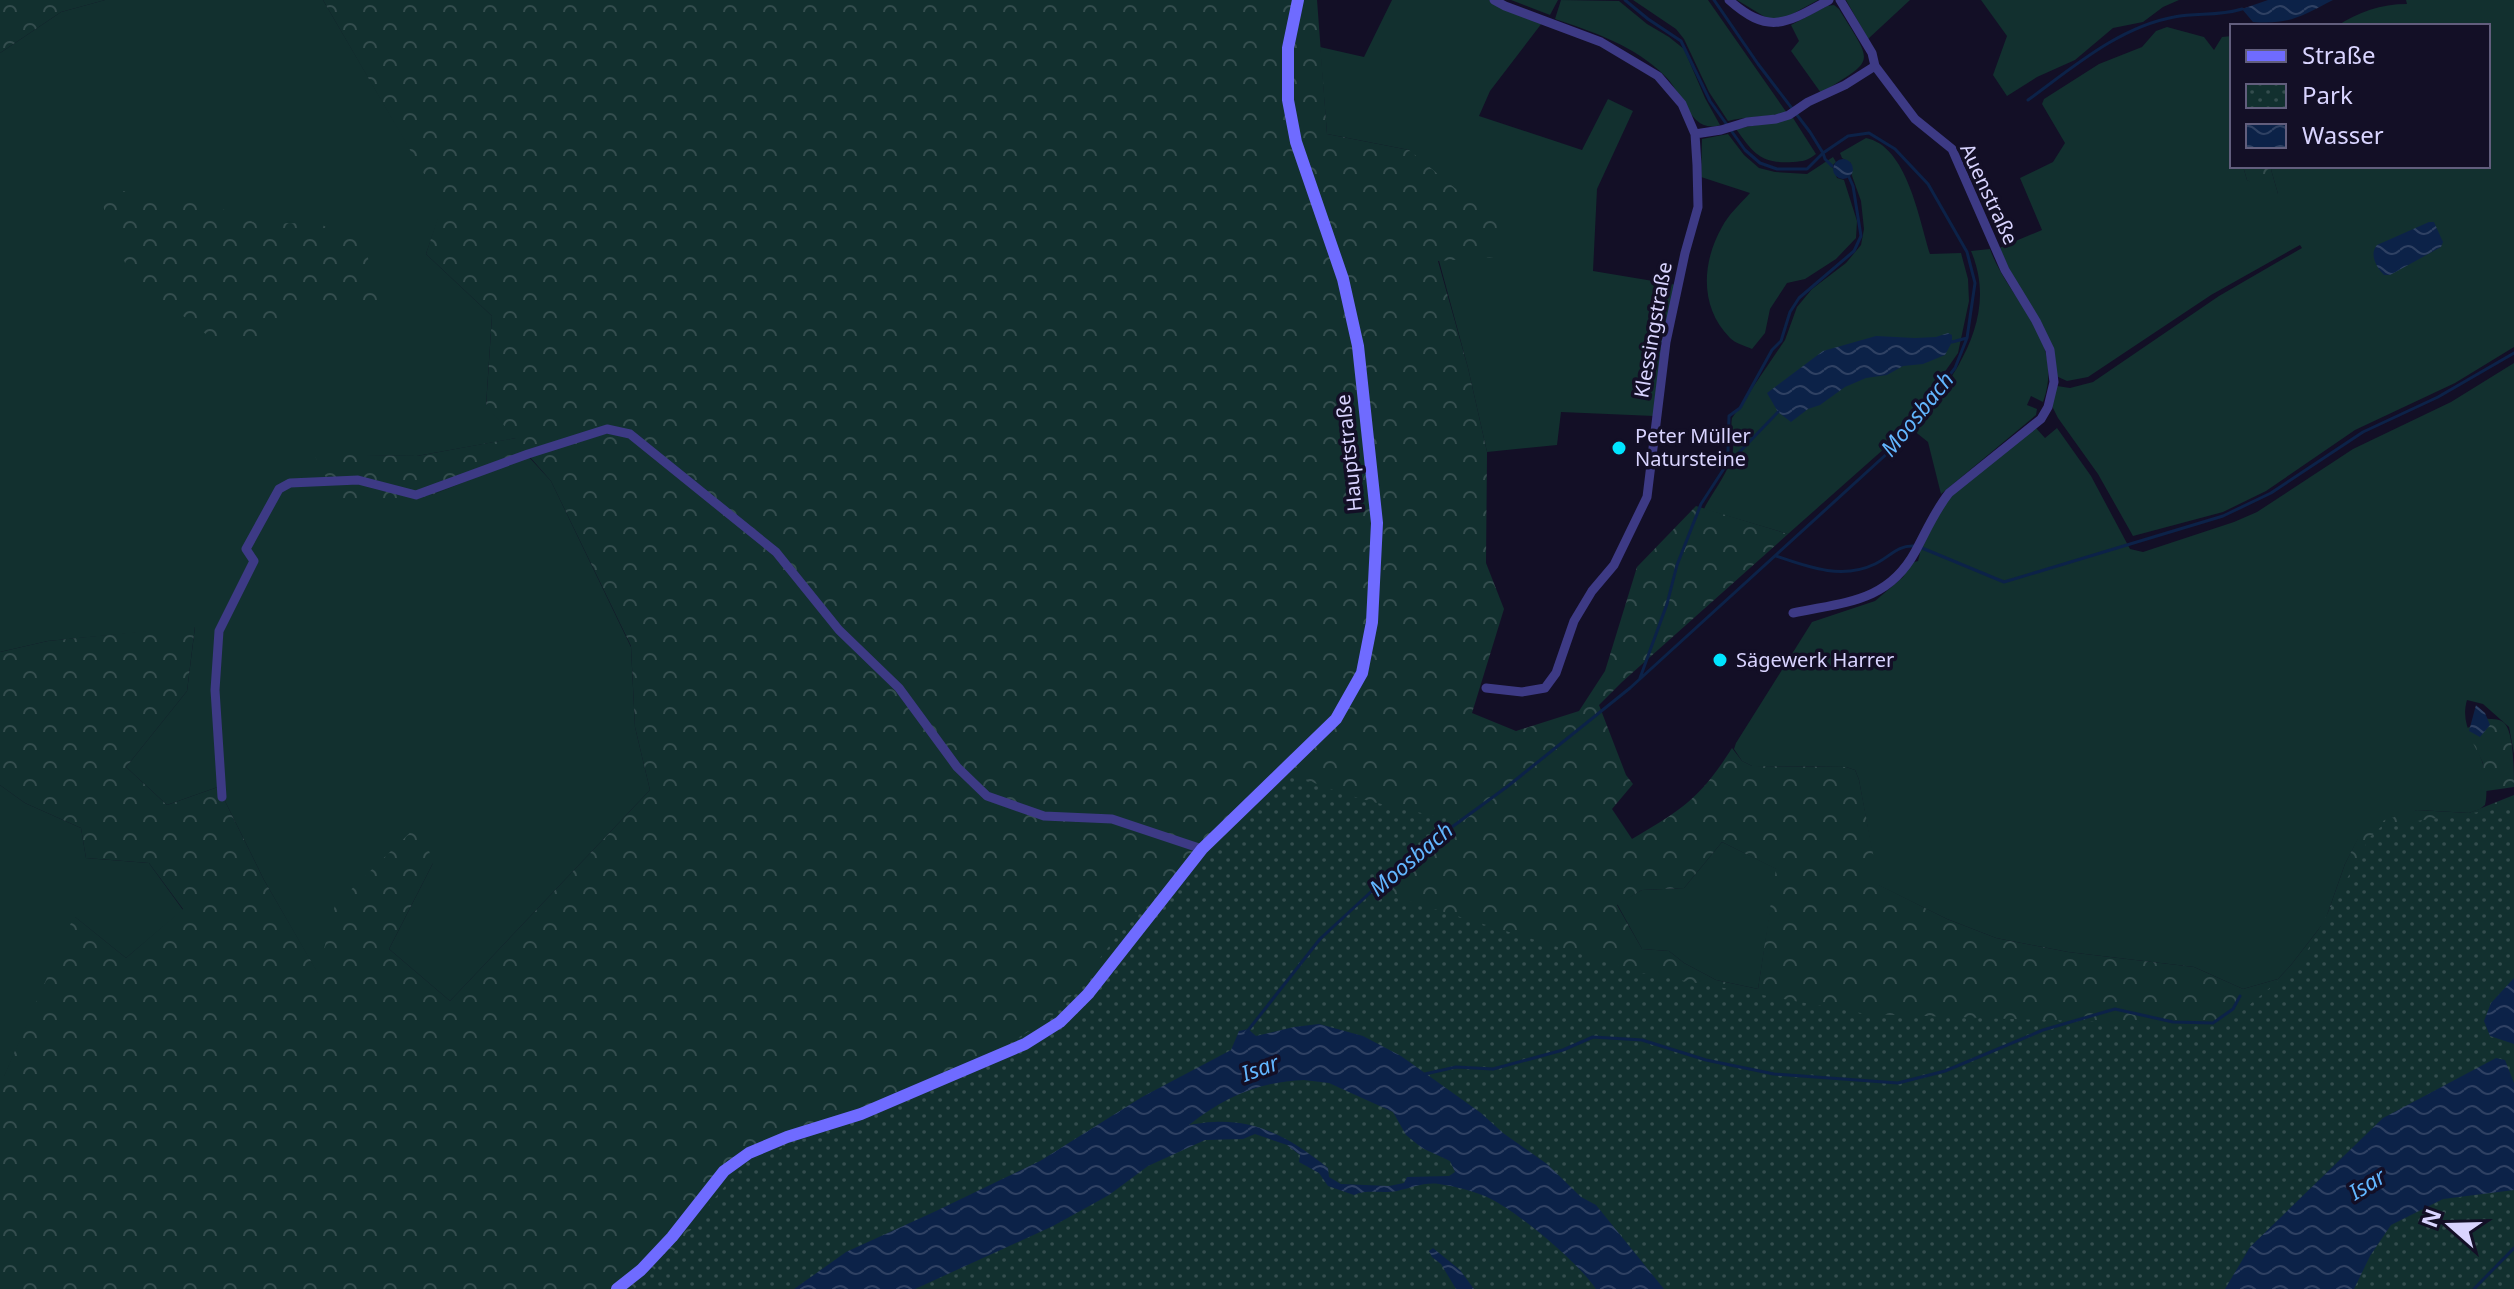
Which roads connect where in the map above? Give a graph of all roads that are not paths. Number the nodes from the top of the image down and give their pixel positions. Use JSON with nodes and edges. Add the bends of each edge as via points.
{"nodes":[{"id":1,"x":1298,"y":0,"type":"edge"},
{"id":2,"x":1494,"y":0,"type":"edge"},
{"id":3,"x":1729,"y":0,"type":"edge"},
{"id":4,"x":1829,"y":0,"type":"edge"},
{"id":5,"x":1840,"y":0,"type":"edge"},
{"id":6,"x":1875,"y":66,"type":"junction"},
{"id":7,"x":1695,"y":134,"type":"junction"},
{"id":8,"x":1793,"y":613,"type":"dead end"},
{"id":9,"x":1486,"y":688,"type":"dead end"},
{"id":10,"x":222,"y":797,"type":"dead end"},
{"id":11,"x":1202,"y":849,"type":"junction"},
{"id":12,"x":617,"y":1289,"type":"edge"}],
"edges":[{"from":1,"to":11,"type":"main road","name":"Hauptstraße","via":[[1288,48],[1288,100],[1358,346],[1377,523],[1372,622],[1362,673],[1336,719]]},
{"from":2,"to":7,"type":"street","via":[[1601,42],[1637,62],[1658,76],[1682,104]]},
{"from":3,"to":4,"type":"street","via":[[1751,18],[1776,24]]},
{"from":5,"to":6,"type":"street","name":"Auenstraße"},
{"from":6,"to":7,"type":"street","via":[[1789,115]]},
{"from":6,"to":8,"type":"street","name":"Auenstraße","via":[[1915,119],[1952,149],[2005,270],[2050,350],[2054,382],[2041,419],[1949,493],[1891,583],[1872,595]]},
{"from":7,"to":9,"type":"street","name":"Klessingstraße","via":[[1698,207],[1666,342],[1647,497],[1614,565],[1574,621],[1556,673],[1545,688]]},
{"from":10,"to":11,"type":"street","via":[[215,690],[219,631],[254,561],[246,549],[279,489],[290,483],[358,480],[416,495],[607,429],[630,434],[776,552],[839,630],[899,688],[957,767],[987,796],[1044,816],[1112,819]]},
{"from":11,"to":12,"type":"main road","name":"Hauptstraße","via":[[1060,1022],[1025,1044],[861,1114],[749,1153],[724,1171],[672,1237]]}]}
